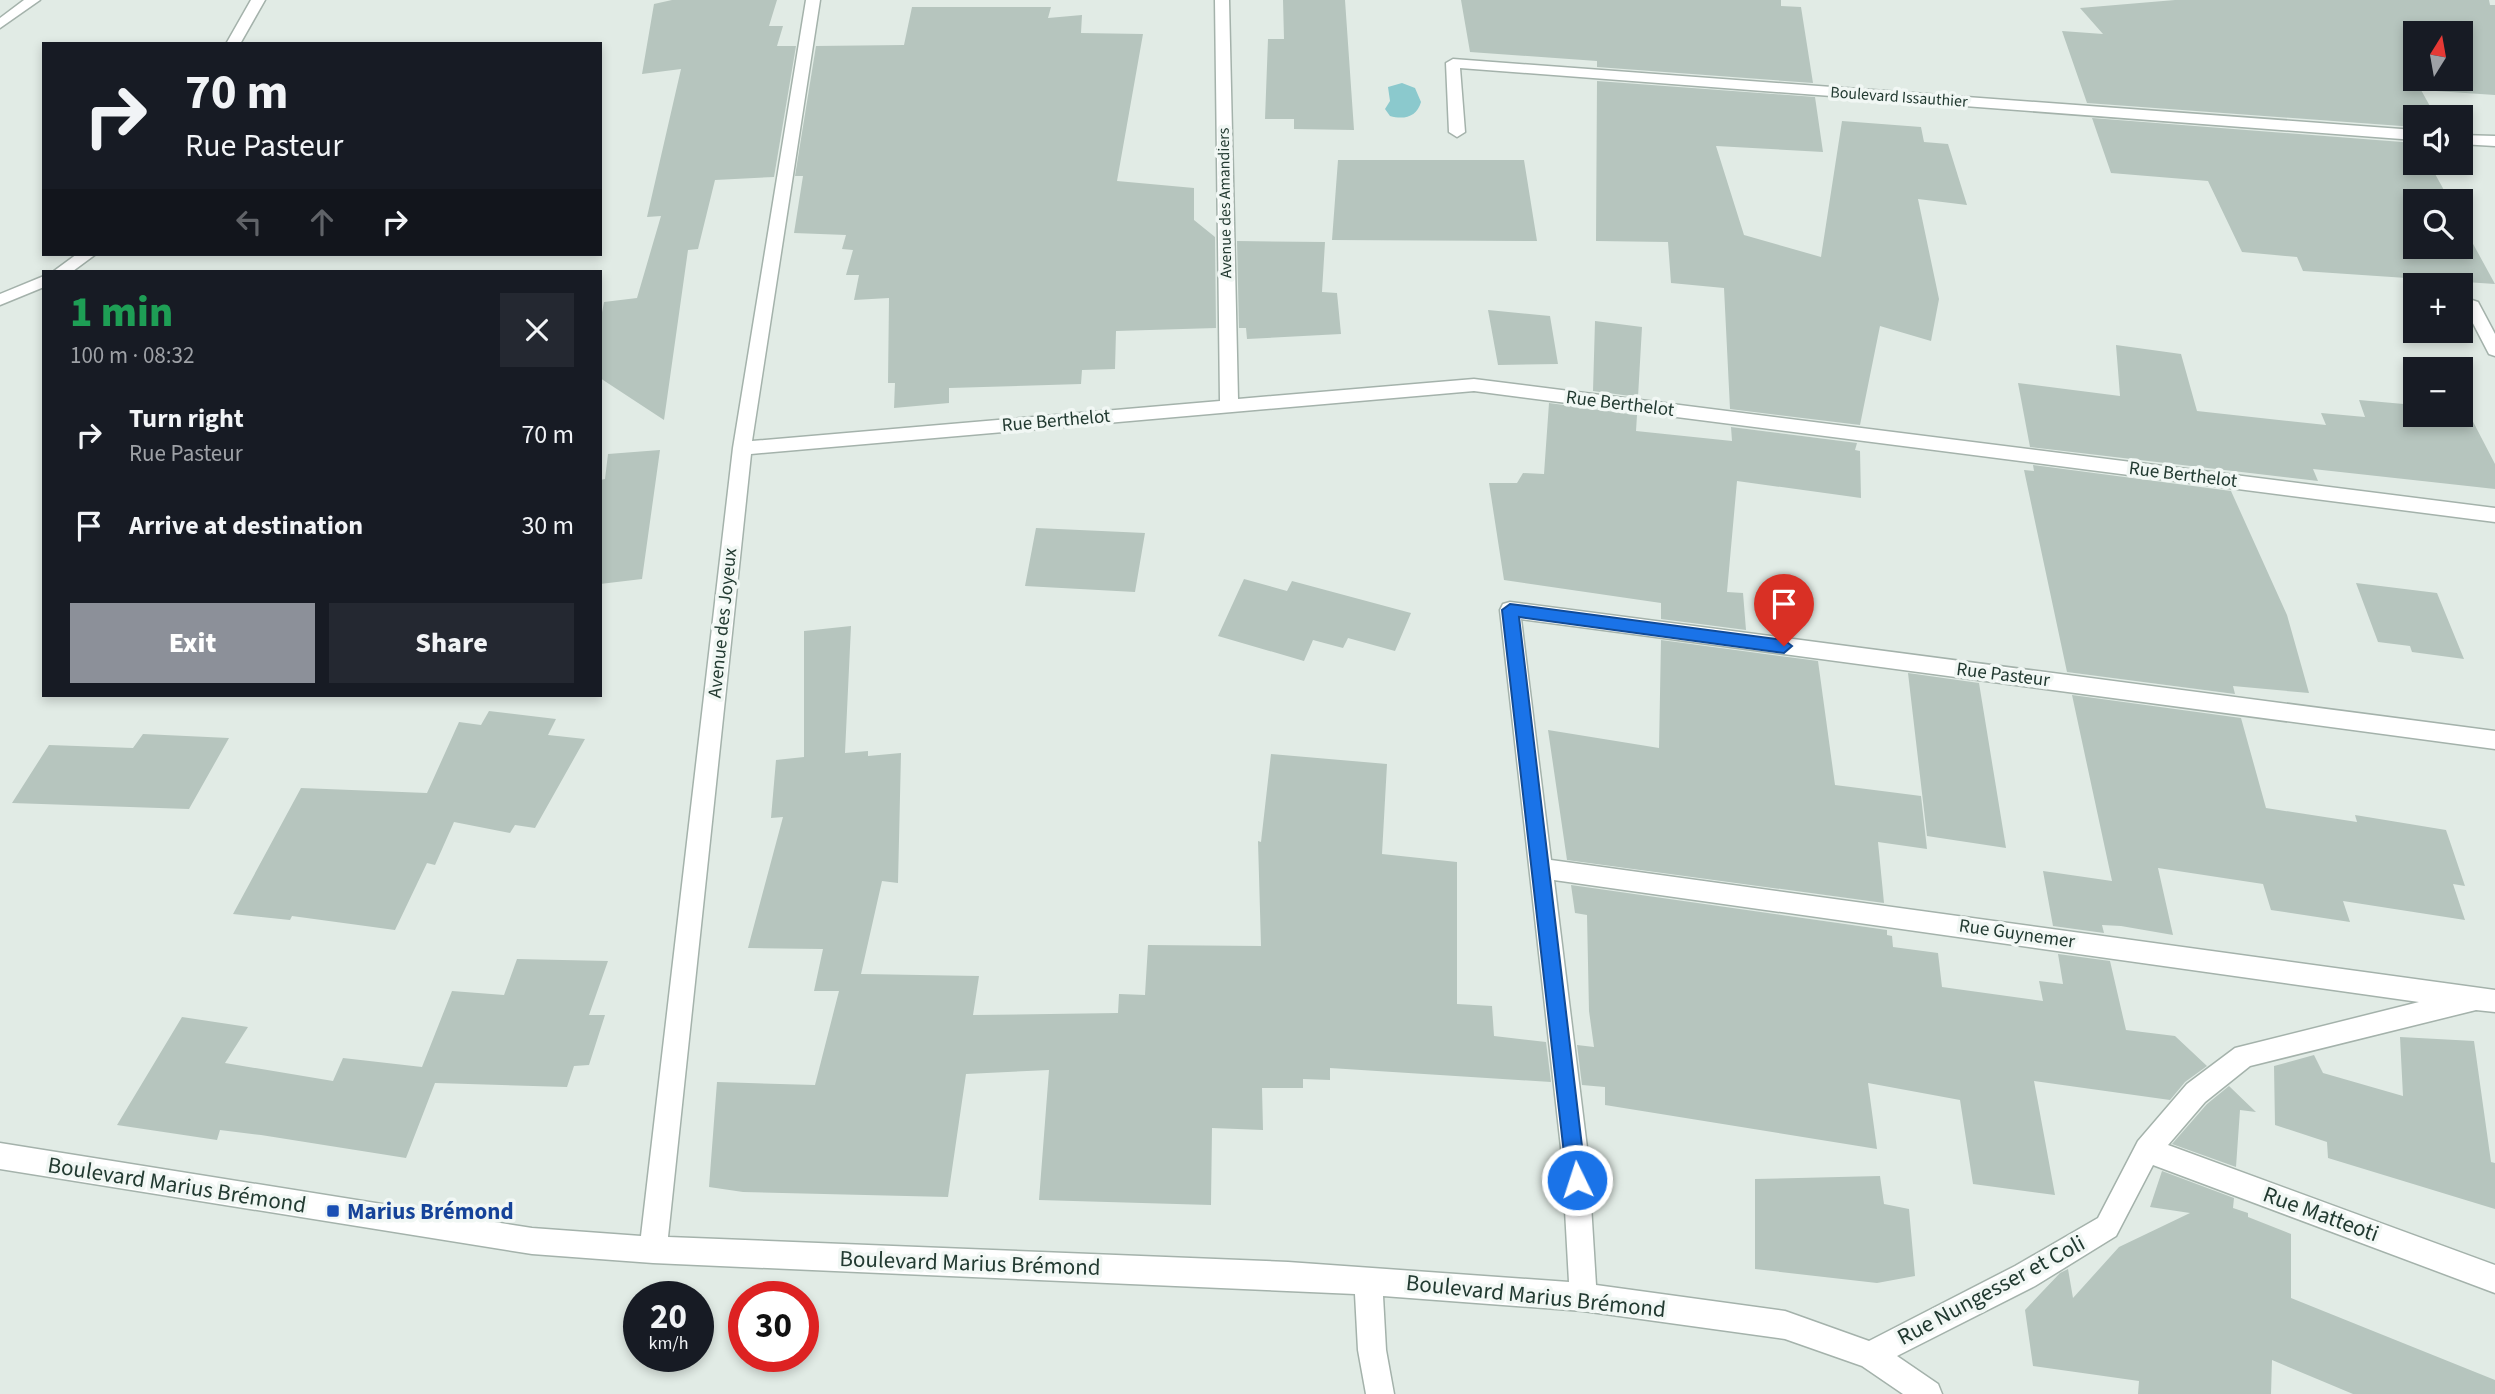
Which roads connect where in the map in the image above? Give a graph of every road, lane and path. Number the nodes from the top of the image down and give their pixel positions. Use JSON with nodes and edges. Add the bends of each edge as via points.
{"nodes":[{"id":1,"x":33,"y":0,"type":"edge"},
{"id":2,"x":258,"y":0,"type":"edge"},
{"id":3,"x":813,"y":0,"type":"edge"},
{"id":4,"x":1222,"y":0,"type":"edge"},
{"id":5,"x":0,"y":24,"type":"edge"},
{"id":6,"x":234,"y":42,"type":"edge"},
{"id":7,"x":1457,"y":132,"type":"dead end"},
{"id":8,"x":2403,"y":134,"type":"edge"},
{"id":9,"x":2473,"y":140,"type":"edge"},
{"id":10,"x":2495,"y":141,"type":"edge"},
{"id":11,"x":85,"y":256,"type":"edge"},
{"id":12,"x":64,"y":270,"type":"edge"},
{"id":13,"x":42,"y":282,"type":"edge"},
{"id":14,"x":0,"y":300,"type":"edge"},
{"id":15,"x":2473,"y":308,"type":"edge"},
{"id":16,"x":2495,"y":350,"type":"edge"},
{"id":17,"x":1229,"y":406,"type":"junction"},
{"id":18,"x":742,"y":448,"type":"junction"},
{"id":19,"x":2495,"y":515,"type":"edge"},
{"id":20,"x":2495,"y":740,"type":"edge"},
{"id":21,"x":1539,"y":868,"type":"junction"},
{"id":22,"x":2488,"y":999,"type":"edge"},
{"id":23,"x":2147,"y":1150,"type":"junction"},
{"id":24,"x":0,"y":1156,"type":"edge"},
{"id":25,"x":653,"y":1250,"type":"junction"},
{"id":26,"x":2495,"y":1279,"type":"edge"},
{"id":27,"x":1368,"y":1281,"type":"junction"},
{"id":28,"x":1583,"y":1297,"type":"junction"},
{"id":29,"x":1870,"y":1355,"type":"junction"},
{"id":30,"x":1380,"y":1394,"type":"edge"},
{"id":31,"x":1928,"y":1394,"type":"edge"}],
"edges":[{"from":1,"to":5,"type":"street"},
{"from":2,"to":6,"type":"street"},
{"from":3,"to":18,"type":"street","name":"Avenue des Joyeux"},
{"from":4,"to":17,"type":"street","name":"Avenue des Amandiers"},
{"from":7,"to":8,"type":"street","name":"Boulevard Issauthier","via":[[1453,63]]},
{"from":9,"to":10,"type":"street"},
{"from":11,"to":12,"type":"street"},
{"from":13,"to":14,"type":"street"},
{"from":15,"to":16,"type":"street"},
{"from":17,"to":18,"type":"street","name":"Rue Berthelot"},
{"from":17,"to":19,"type":"street","name":"Rue Berthelot","via":[[1474,385]]},
{"from":18,"to":25,"type":"street","name":"Avenue des Joyeux"},
{"from":20,"to":21,"type":"street","name":"Rue Pasteur","via":[[1510,610]]},
{"from":21,"to":22,"type":"street","name":"Rue Guynemer"},
{"from":21,"to":28,"type":"street","via":[[1575,1156]]},
{"from":22,"to":23,"type":"street","name":"Rue Nungesser et Coli","via":[[2244,1056],[2196,1093]]},
{"from":23,"to":26,"type":"street","name":"Rue Matteoti"},
{"from":23,"to":29,"type":"street","name":"Rue Nungesser et Coli","via":[[2107,1227],[2025,1276]]},
{"from":24,"to":25,"type":"street","name":"Boulevard Marius Brémond","via":[[532,1241]]},
{"from":25,"to":27,"type":"street","name":"Boulevard Marius Brémond"},
{"from":27,"to":28,"type":"street","name":"Boulevard Marius Brémond"},
{"from":27,"to":30,"type":"street"},
{"from":28,"to":29,"type":"street","name":"Boulevard Marius Brémond","via":[[1785,1325]]},
{"from":29,"to":31,"type":"street","name":"Boulevard Marius Brémond"}]}
